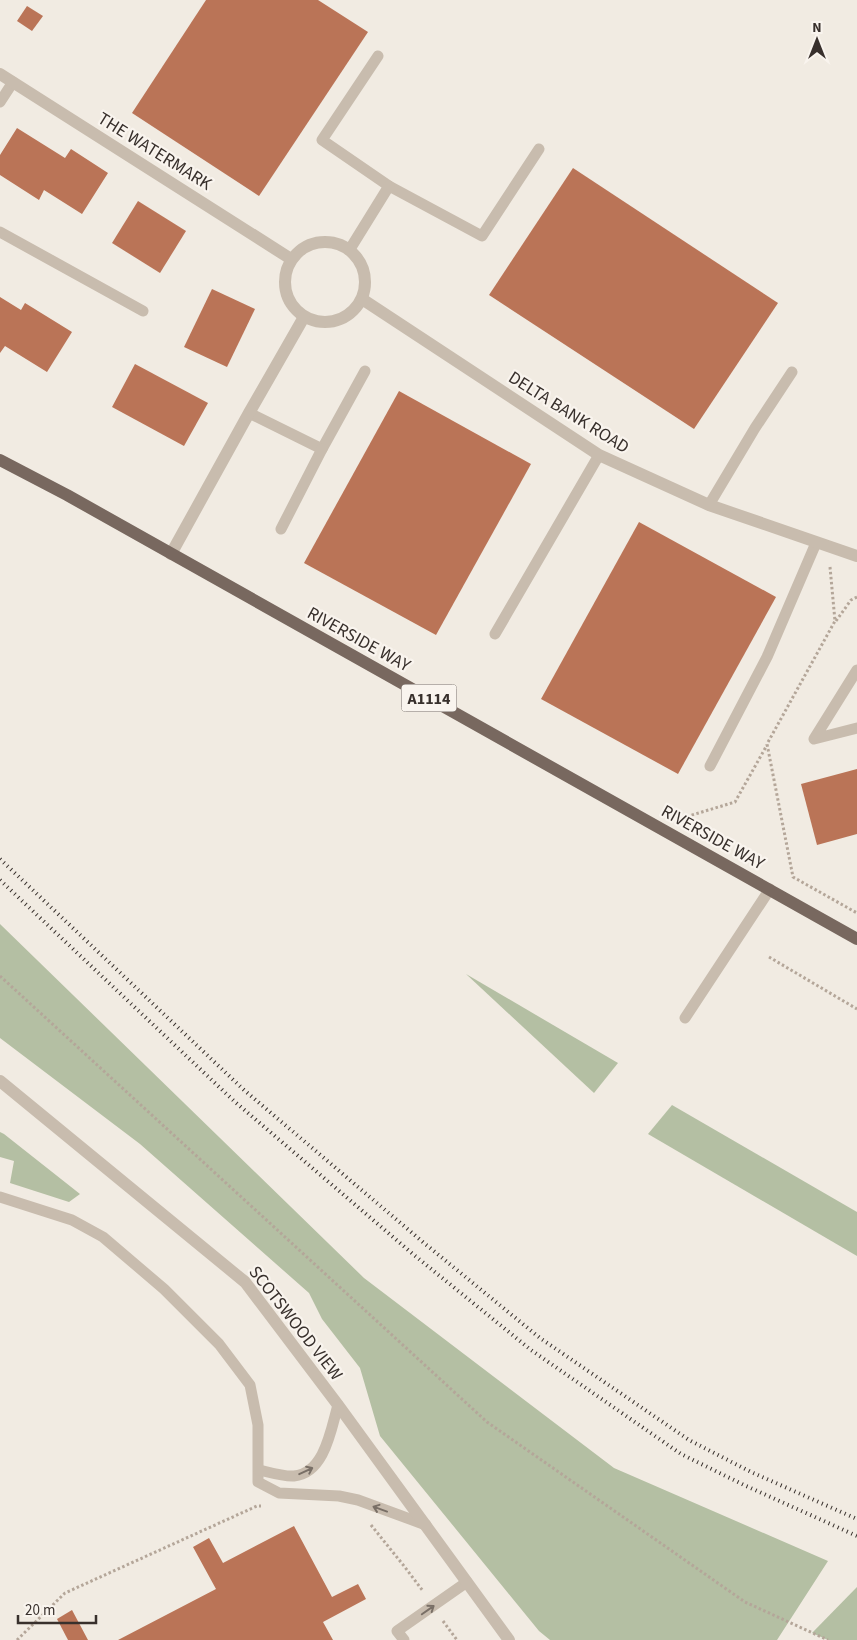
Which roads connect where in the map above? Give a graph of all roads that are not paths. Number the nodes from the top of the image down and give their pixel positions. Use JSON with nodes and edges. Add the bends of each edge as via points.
{"nodes":[{"id":1,"x":378,"y":56,"type":"dead end"},
{"id":2,"x":0,"y":74,"type":"edge"},
{"id":3,"x":13,"y":82,"type":"junction"},
{"id":4,"x":0,"y":102,"type":"edge"},
{"id":5,"x":539,"y":150,"type":"dead end"},
{"id":6,"x":390,"y":186,"type":"junction"},
{"id":7,"x":0,"y":232,"type":"edge"},
{"id":8,"x":350,"y":250,"type":"junction"},
{"id":9,"x":291,"y":259,"type":"junction"},
{"id":10,"x":362,"y":299,"type":"junction"},
{"id":11,"x":143,"y":311,"type":"dead end"},
{"id":12,"x":304,"y":317,"type":"junction"},
{"id":13,"x":365,"y":370,"type":"dead end"},
{"id":14,"x":792,"y":372,"type":"dead end"},
{"id":15,"x":249,"y":413,"type":"junction"},
{"id":16,"x":322,"y":449,"type":"junction"},
{"id":17,"x":599,"y":455,"type":"junction"},
{"id":18,"x":0,"y":460,"type":"edge"},
{"id":19,"x":709,"y":505,"type":"junction"},
{"id":20,"x":281,"y":529,"type":"dead end"},
{"id":21,"x":816,"y":543,"type":"junction"},
{"id":22,"x":171,"y":554,"type":"junction"},
{"id":23,"x":857,"y":556,"type":"edge"},
{"id":24,"x":495,"y":634,"type":"dead end"},
{"id":25,"x":857,"y":670,"type":"edge"},
{"id":26,"x":857,"y":728,"type":"edge"},
{"id":27,"x":710,"y":766,"type":"dead end"},
{"id":28,"x":770,"y":889,"type":"junction"},
{"id":29,"x":857,"y":939,"type":"edge"},
{"id":30,"x":685,"y":1018,"type":"dead end"},
{"id":31,"x":0,"y":1082,"type":"edge"},
{"id":32,"x":0,"y":1197,"type":"edge"},
{"id":33,"x":338,"y":1405,"type":"junction"},
{"id":34,"x":259,"y":1470,"type":"junction"},
{"id":35,"x":426,"y":1525,"type":"junction"},
{"id":36,"x":467,"y":1582,"type":"junction"},
{"id":37,"x":404,"y":1640,"type":"edge"},
{"id":38,"x":509,"y":1640,"type":"edge"}],
"edges":[{"from":1,"to":6,"type":"lane","via":[[322,140]]},
{"from":2,"to":3,"type":"street","name":"THE WATERMARK"},
{"from":3,"to":4,"type":"lane"},
{"from":3,"to":9,"type":"street","name":"THE WATERMARK"},
{"from":5,"to":6,"type":"lane","via":[[482,236]]},
{"from":6,"to":8,"type":"lane"},
{"from":7,"to":11,"type":"lane"},
{"from":8,"to":9,"type":"street","via":[[325,241],[300,250]]},
{"from":8,"to":10,"type":"street","via":[[364,272],[366,286]]},
{"from":9,"to":12,"type":"street","via":[[284,284],[287,297]]},
{"from":10,"to":12,"type":"street","via":[[343,318],[317,322]]},
{"from":10,"to":17,"type":"street","name":"DELTA BANK ROAD"},
{"from":12,"to":15,"type":"street"},
{"from":13,"to":16,"type":"lane"},
{"from":14,"to":19,"type":"lane"},
{"from":15,"to":16,"type":"lane"},
{"from":15,"to":22,"type":"street"},
{"from":16,"to":20,"type":"lane"},
{"from":17,"to":19,"type":"street","name":"DELTA BANK ROAD"},
{"from":17,"to":24,"type":"lane"},
{"from":18,"to":22,"type":"main road","name":"RIVERSIDE WAY","number":"A1114"},
{"from":19,"to":21,"type":"street","name":"DELTA BANK ROAD"},
{"from":21,"to":23,"type":"street","name":"DELTA BANK ROAD"},
{"from":21,"to":27,"type":"lane","via":[[767,657]]},
{"from":22,"to":28,"type":"main road","name":"RIVERSIDE WAY","number":"A1114"},
{"from":25,"to":26,"type":"lane","via":[[814,739]]},
{"from":28,"to":29,"type":"main road","name":"RIVERSIDE WAY","number":"A1114"},
{"from":28,"to":30,"type":"lane"},
{"from":31,"to":33,"type":"street","name":"SCOTSWOOD VIEW","via":[[245,1282]]},
{"from":32,"to":34,"type":"lane","via":[[72,1220],[103,1237],[164,1289],[219,1344],[250,1385],[258,1425]]},
{"from":34,"to":33,"type":"lane","one_way":true,"via":[[294,1476],[312,1469],[324,1453]]},
{"from":33,"to":35,"type":"street","name":"SCOTSWOOD VIEW"},
{"from":35,"to":34,"type":"lane","one_way":true,"via":[[358,1500],[339,1496],[279,1494],[258,1482]]},
{"from":35,"to":36,"type":"street","name":"SCOTSWOOD VIEW"},
{"from":37,"to":36,"type":"lane","one_way":true,"via":[[397,1631]]},
{"from":36,"to":38,"type":"street","name":"SCOTSWOOD VIEW"}]}
